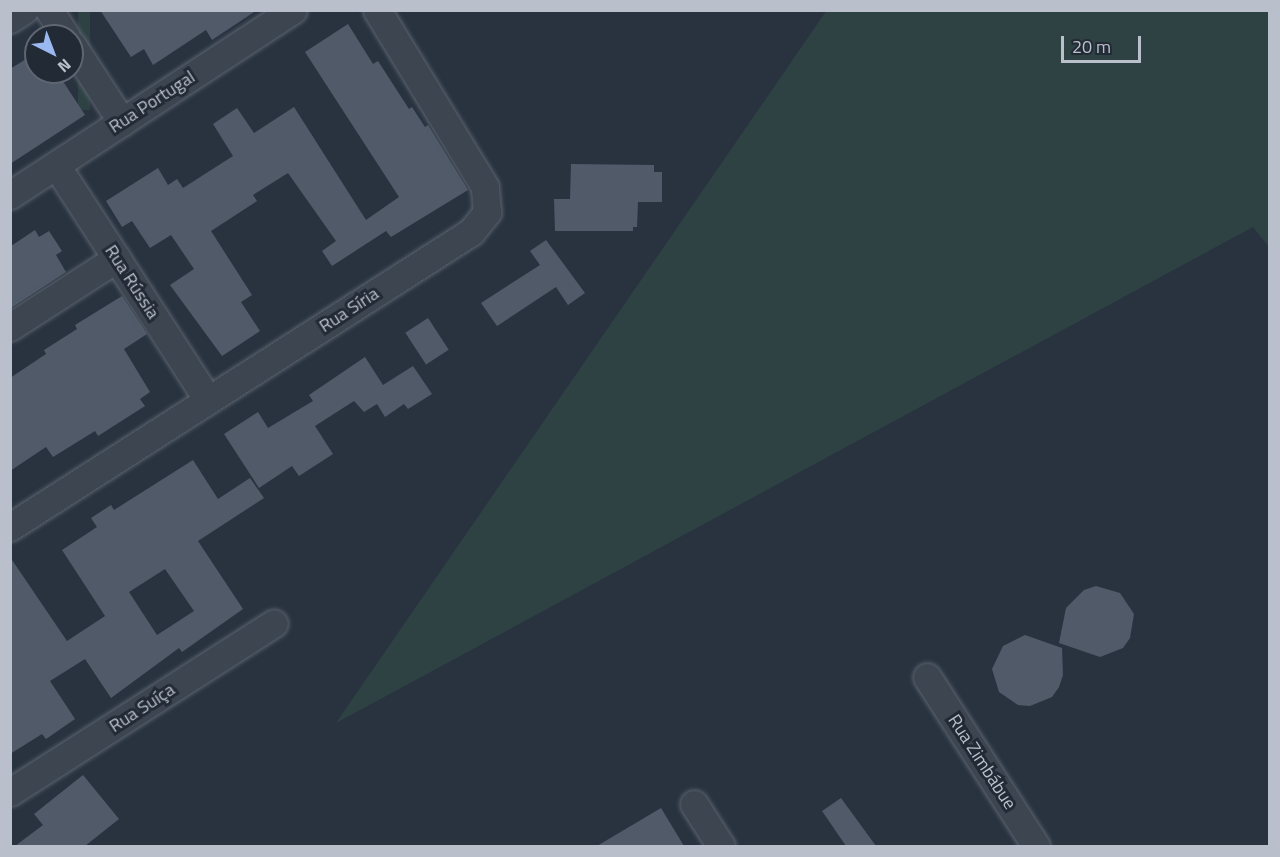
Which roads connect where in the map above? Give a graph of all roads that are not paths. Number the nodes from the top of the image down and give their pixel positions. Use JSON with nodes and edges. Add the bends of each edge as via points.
{"nodes":[{"id":1,"x":24,"y":10,"type":"edge"},
{"id":2,"x":49,"y":10,"type":"edge"},
{"id":3,"x":293,"y":10,"type":"edge"},
{"id":4,"x":377,"y":10,"type":"edge"},
{"id":5,"x":10,"y":19,"type":"edge"},
{"id":6,"x":58,"y":24,"type":"edge"},
{"id":7,"x":84,"y":63,"type":"edge"},
{"id":8,"x":122,"y":122,"type":"junction"},
{"id":9,"x":56,"y":165,"type":"junction"},
{"id":10,"x":10,"y":195,"type":"edge"},
{"id":11,"x":117,"y":258,"type":"junction"},
{"id":12,"x":10,"y":327,"type":"edge"},
{"id":13,"x":208,"y":400,"type":"junction"},
{"id":14,"x":10,"y":527,"type":"edge"},
{"id":15,"x":274,"y":623,"type":"dead end"},
{"id":16,"x":927,"y":677,"type":"dead end"},
{"id":17,"x":10,"y":792,"type":"edge"},
{"id":18,"x":694,"y":804,"type":"dead end"},
{"id":19,"x":721,"y":846,"type":"edge"},
{"id":20,"x":1036,"y":846,"type":"edge"}],
"edges":[{"from":1,"to":5,"type":"street"},
{"from":2,"to":6,"type":"street"},
{"from":3,"to":8,"type":"street","name":"Rua Portugal"},
{"from":4,"to":13,"type":"street","name":"Rua Síria","via":[[485,187],[487,212],[471,232]]},
{"from":7,"to":8,"type":"street"},
{"from":8,"to":9,"type":"street","name":"Rua Portugal"},
{"from":9,"to":10,"type":"street","name":"Rua Portugal"},
{"from":9,"to":11,"type":"street","name":"Rua Rússia"},
{"from":11,"to":12,"type":"street"},
{"from":11,"to":13,"type":"street","name":"Rua Rússia"},
{"from":13,"to":14,"type":"street","name":"Rua Síria"},
{"from":15,"to":17,"type":"street","name":"Rua Suíça"},
{"from":16,"to":20,"type":"street","name":"Rua Zimbábue"},
{"from":18,"to":19,"type":"street"}]}
